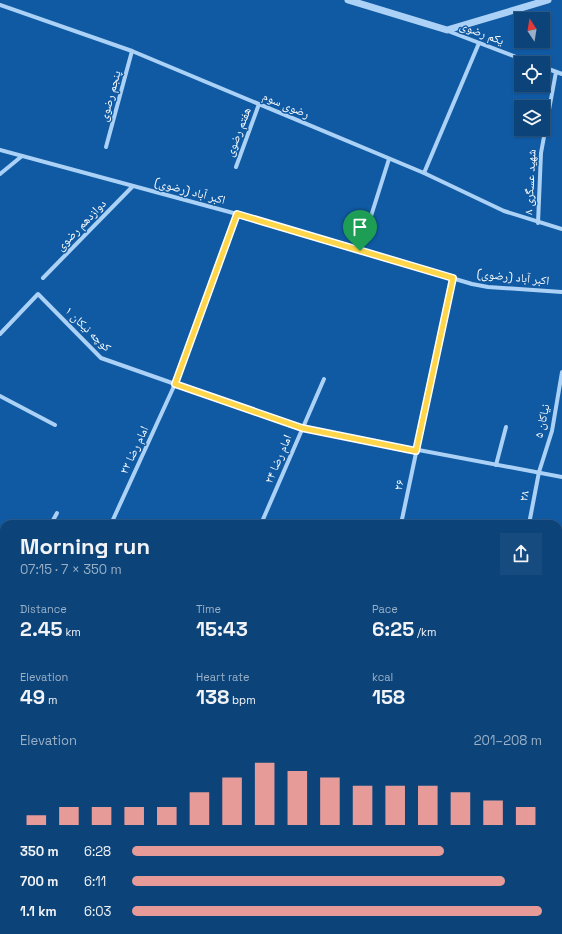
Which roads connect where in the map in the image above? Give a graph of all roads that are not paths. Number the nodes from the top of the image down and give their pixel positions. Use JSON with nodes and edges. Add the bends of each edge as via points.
{"nodes":[{"id":1,"x":348,"y":0,"type":"edge"},
{"id":2,"x":548,"y":0,"type":"edge"},
{"id":3,"x":364,"y":3,"type":"edge"},
{"id":4,"x":0,"y":5,"type":"edge"},
{"id":5,"x":447,"y":30,"type":"junction"},
{"id":6,"x":479,"y":43,"type":"junction"},
{"id":7,"x":132,"y":51,"type":"junction"},
{"id":8,"x":514,"y":56,"type":"edge"},
{"id":9,"x":550,"y":70,"type":"edge"},
{"id":10,"x":556,"y":72,"type":"junction"},
{"id":11,"x":562,"y":74,"type":"edge"},
{"id":12,"x":259,"y":104,"type":"junction"},
{"id":13,"x":106,"y":147,"type":"dead end"},
{"id":14,"x":0,"y":150,"type":"edge"},
{"id":15,"x":22,"y":156,"type":"junction"},
{"id":16,"x":389,"y":159,"type":"junction"},
{"id":17,"x":236,"y":167,"type":"dead end"},
{"id":18,"x":424,"y":173,"type":"junction"},
{"id":19,"x":0,"y":174,"type":"edge"},
{"id":20,"x":133,"y":186,"type":"junction"},
{"id":21,"x":237,"y":214,"type":"junction"},
{"id":22,"x":538,"y":222,"type":"junction"},
{"id":23,"x":562,"y":229,"type":"edge"},
{"id":24,"x":360,"y":251,"type":"junction"},
{"id":25,"x":43,"y":278,"type":"dead end"},
{"id":26,"x":453,"y":278,"type":"junction"},
{"id":27,"x":562,"y":292,"type":"edge"},
{"id":28,"x":0,"y":334,"type":"edge"},
{"id":29,"x":562,"y":372,"type":"edge"},
{"id":30,"x":324,"y":379,"type":"dead end"},
{"id":31,"x":175,"y":384,"type":"junction"},
{"id":32,"x":0,"y":396,"type":"edge"},
{"id":33,"x":55,"y":425,"type":"dead end"},
{"id":34,"x":506,"y":427,"type":"dead end"},
{"id":35,"x":302,"y":428,"type":"junction"},
{"id":36,"x":416,"y":451,"type":"junction"},
{"id":37,"x":496,"y":465,"type":"junction"},
{"id":38,"x":539,"y":472,"type":"junction"},
{"id":39,"x":562,"y":477,"type":"edge"},
{"id":40,"x":57,"y":513,"type":"dead end"},
{"id":41,"x":53,"y":520,"type":"edge"},
{"id":42,"x":113,"y":520,"type":"edge"},
{"id":43,"x":263,"y":520,"type":"edge"},
{"id":44,"x":402,"y":520,"type":"edge"},
{"id":45,"x":530,"y":520,"type":"edge"}],
"edges":[{"from":1,"to":3,"type":"street"},
{"from":2,"to":5,"type":"street"},
{"from":3,"to":5,"type":"street"},
{"from":4,"to":7,"type":"street","name":"رضوی سوم"},
{"from":5,"to":6,"type":"street","name":"یکم رضوی"},
{"from":6,"to":8,"type":"street","name":"یکم رضوی"},
{"from":6,"to":18,"type":"street"},
{"from":7,"to":12,"type":"street","name":"رضوی سوم"},
{"from":7,"to":13,"type":"street","name":"پنجم رضوی"},
{"from":9,"to":10,"type":"street"},
{"from":10,"to":11,"type":"street"},
{"from":10,"to":22,"type":"street","name":"۸ شهید عسگری","via":[[541,153]]},
{"from":12,"to":16,"type":"street","name":"رضوی سوم"},
{"from":12,"to":17,"type":"street","name":"هفتم رضوی"},
{"from":14,"to":15,"type":"street","name":"اکبر آباد (رضوی)"},
{"from":15,"to":19,"type":"street"},
{"from":15,"to":20,"type":"street","name":"اکبر آباد (رضوی)"},
{"from":16,"to":18,"type":"street","name":"رضوی سوم"},
{"from":16,"to":24,"type":"street"},
{"from":18,"to":22,"type":"street","name":"رضوی سوم","via":[[504,211]]},
{"from":20,"to":21,"type":"street","name":"اکبر آباد (رضوی)"},
{"from":20,"to":25,"type":"street","name":"دوازدهم رضوی"},
{"from":21,"to":24,"type":"street","name":"اکبر آباد (رضوی)"},
{"from":21,"to":31,"type":"street","name":"امام رضا ۲۲"},
{"from":22,"to":23,"type":"street","name":"رضوی سوم"},
{"from":24,"to":26,"type":"street","name":"اکبر آباد (رضوی)"},
{"from":26,"to":27,"type":"street","name":"اکبر آباد (رضوی)","via":[[488,287]]},
{"from":26,"to":36,"type":"street","name":"۲۶"},
{"from":28,"to":31,"type":"street","name":"کوچه نیکان ۱","via":[[38,294],[101,358]]},
{"from":29,"to":38,"type":"street","name":"۵ نیاکان","via":[[552,431]]},
{"from":30,"to":35,"type":"street","name":"امام رضا ۲۴"},
{"from":31,"to":35,"type":"street","name":"کوچه نیکان ۱"},
{"from":31,"to":42,"type":"street","name":"امام رضا ۲۲"},
{"from":32,"to":33,"type":"street"},
{"from":34,"to":37,"type":"street"},
{"from":35,"to":36,"type":"street","name":"کوچه نیکان ۱"},
{"from":35,"to":43,"type":"street","name":"امام رضا ۲۴"},
{"from":36,"to":37,"type":"street","name":"کوچه نیکان ۱"},
{"from":36,"to":44,"type":"street","name":"۲۶"},
{"from":37,"to":38,"type":"street","name":"کوچه نیکان ۱"},
{"from":38,"to":39,"type":"street","name":"کوچه نیکان ۱"},
{"from":38,"to":45,"type":"street","name":"۲۸"},
{"from":40,"to":41,"type":"street"}]}
